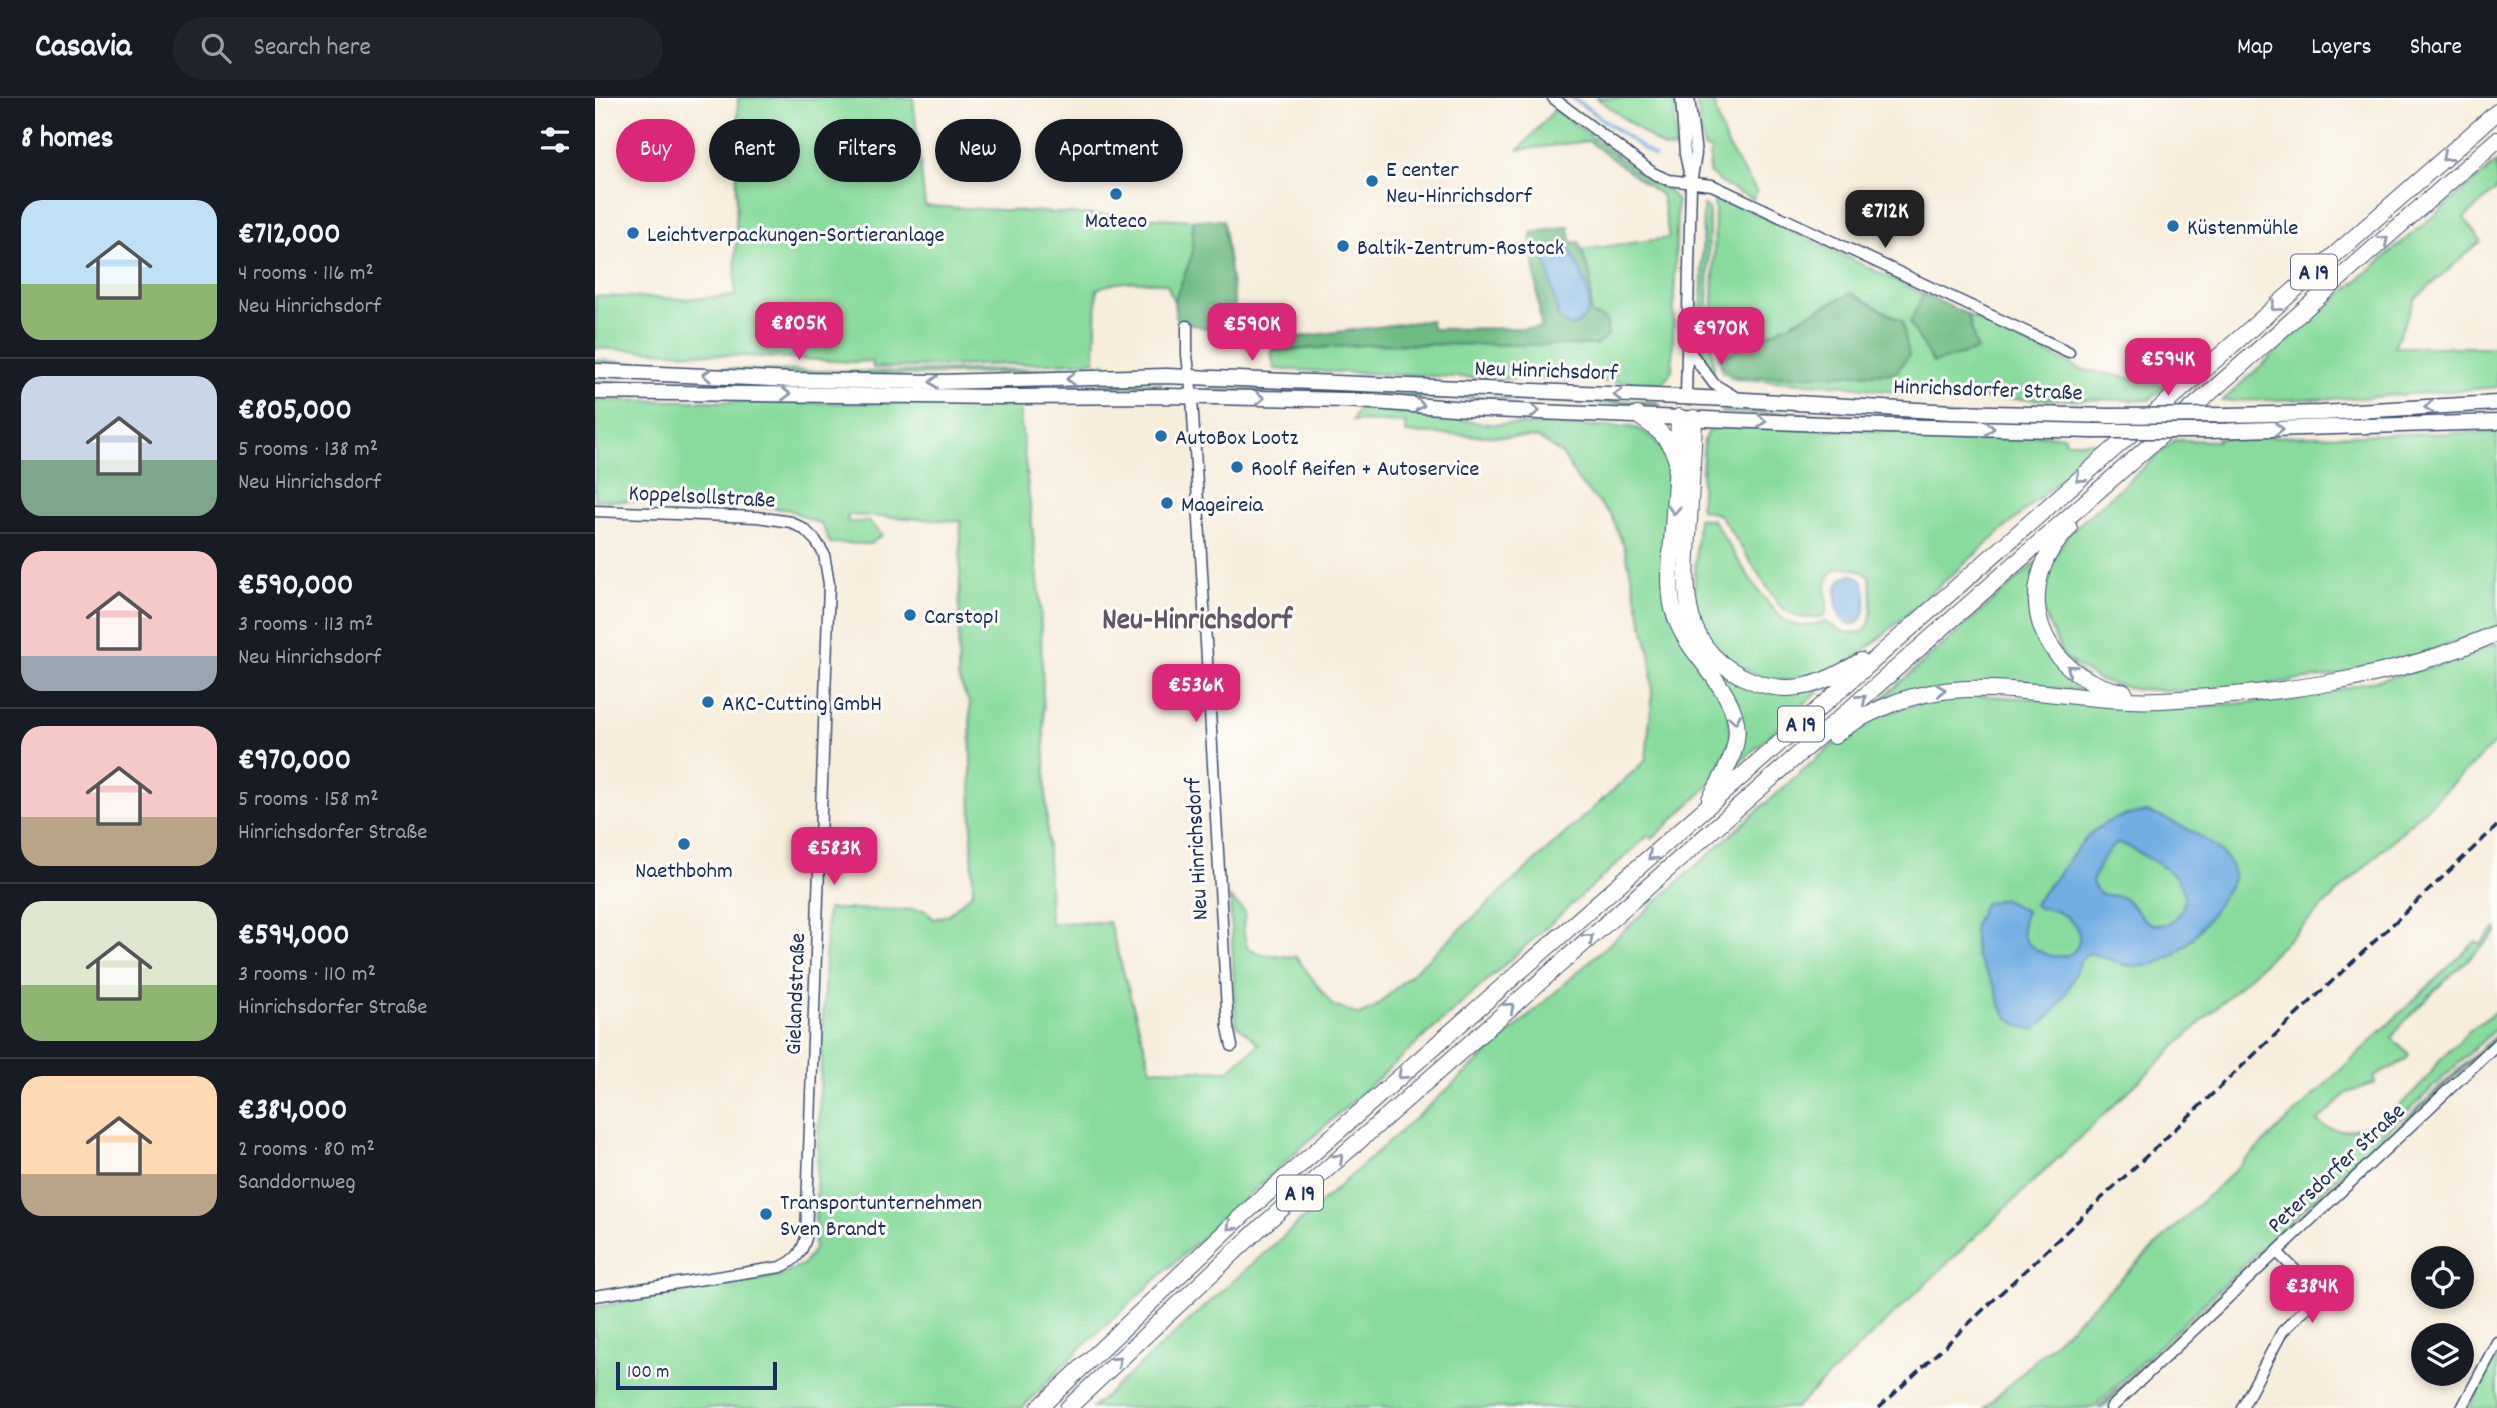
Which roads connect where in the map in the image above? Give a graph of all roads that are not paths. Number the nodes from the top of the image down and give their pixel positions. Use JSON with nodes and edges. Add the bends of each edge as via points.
{"nodes":[{"id":1,"x":1553,"y":98,"type":"edge"},
{"id":2,"x":1681,"y":98,"type":"edge"},
{"id":3,"x":1689,"y":98,"type":"edge"},
{"id":4,"x":2497,"y":112,"type":"edge"},
{"id":5,"x":2497,"y":140,"type":"edge"},
{"id":6,"x":1691,"y":183,"type":"junction"},
{"id":7,"x":1187,"y":326,"type":"dead end"},
{"id":8,"x":1687,"y":348,"type":"junction"},
{"id":9,"x":2069,"y":352,"type":"dead end"},
{"id":10,"x":595,"y":371,"type":"edge"},
{"id":11,"x":1189,"y":377,"type":"junction"},
{"id":12,"x":1208,"y":378,"type":"junction"},
{"id":13,"x":595,"y":392,"type":"edge"},
{"id":14,"x":1166,"y":396,"type":"junction"},
{"id":15,"x":1192,"y":397,"type":"junction"},
{"id":16,"x":1686,"y":397,"type":"junction"},
{"id":17,"x":1741,"y":400,"type":"junction"},
{"id":18,"x":2497,"y":403,"type":"edge"},
{"id":19,"x":1637,"y":415,"type":"junction"},
{"id":20,"x":1687,"y":417,"type":"junction"},
{"id":21,"x":2497,"y":422,"type":"edge"},
{"id":22,"x":1677,"y":466,"type":"junction"},
{"id":23,"x":2105,"y":486,"type":"junction"},
{"id":24,"x":595,"y":511,"type":"edge"},
{"id":25,"x":804,"y":530,"type":"joint"},
{"id":26,"x":2497,"y":633,"type":"edge"},
{"id":27,"x":1899,"y":638,"type":"junction"},
{"id":28,"x":2182,"y":698,"type":"junction"},
{"id":29,"x":1792,"y":761,"type":"junction"},
{"id":30,"x":1703,"y":811,"type":"junction"},
{"id":31,"x":2497,"y":1044,"type":"edge"},
{"id":32,"x":1232,"y":1046,"type":"dead end"},
{"id":33,"x":2277,"y":1252,"type":"junction"},
{"id":34,"x":595,"y":1296,"type":"edge"},
{"id":35,"x":2497,"y":1342,"type":"edge"},
{"id":36,"x":1039,"y":1408,"type":"edge"},
{"id":37,"x":1068,"y":1408,"type":"edge"},
{"id":38,"x":2111,"y":1408,"type":"edge"},
{"id":39,"x":2242,"y":1408,"type":"edge"},
{"id":40,"x":2462,"y":1408,"type":"edge"}],
"edges":[{"from":1,"to":6,"type":"street","via":[[1653,173]]},
{"from":2,"to":6,"type":"street"},
{"from":3,"to":6,"type":"street","via":[[1696,154]]},
{"from":4,"to":27,"type":"highway","number":"A 19","one_way":true},
{"from":23,"to":5,"type":"highway","number":"A 19","one_way":true},
{"from":6,"to":8,"type":"street"},
{"from":6,"to":9,"type":"street","via":[[1712,186]]},
{"from":7,"to":11,"type":"street","name":"Neu Hinrichsdorf"},
{"from":8,"to":16,"type":"street"},
{"from":8,"to":17,"type":"street","via":[[1714,384]]},
{"from":11,"to":10,"type":"main road","name":"Neu Hinrichsdorf","one_way":true,"via":[[937,382]]},
{"from":11,"to":12,"type":"main road","name":"Neu Hinrichsdorf"},
{"from":11,"to":14,"type":"main road","via":[[1187,386]]},
{"from":11,"to":15,"type":"street","name":"Neu Hinrichsdorf"},
{"from":12,"to":15,"type":"main road"},
{"from":16,"to":12,"type":"main road","name":"Neu Hinrichsdorf","one_way":true},
{"from":13,"to":14,"type":"main road","name":"Neu Hinrichsdorf","one_way":true},
{"from":14,"to":15,"type":"main road","name":"Neu Hinrichsdorf"},
{"from":15,"to":19,"type":"main road","name":"Neu Hinrichsdorf","one_way":true,"via":[[1378,401]]},
{"from":15,"to":32,"type":"street","name":"Neu Hinrichsdorf"},
{"from":16,"to":17,"type":"main road","name":"Hinrichsdorfer Straße"},
{"from":16,"to":20,"type":"main road"},
{"from":18,"to":17,"type":"main road","name":"Hinrichsdorfer Straße","one_way":true,"bridge":true,"via":[[2321,413],[2108,416]]},
{"from":19,"to":20,"type":"main road","name":"Neu Hinrichsdorf"},
{"from":19,"to":22,"type":"highway","via":[[1665,436]]},
{"from":20,"to":21,"type":"main road","name":"Hinrichsdorfer Straße","one_way":true,"bridge":true,"via":[[2093,431]]},
{"from":20,"to":22,"type":"highway"},
{"from":20,"to":27,"type":"highway","via":[[1686,596],[1695,628],[1715,656],[1756,682],[1802,687],[1829,681]]},
{"from":22,"to":30,"type":"highway","one_way":true,"via":[[1672,606],[1686,641],[1729,699],[1737,723],[1732,759]]},
{"from":28,"to":23,"type":"highway","one_way":true,"via":[[2117,691],[2088,681],[2059,658],[2041,623],[2038,585],[2046,559]]},
{"from":29,"to":23,"type":"highway","number":"A 19","one_way":true},
{"from":24,"to":25,"type":"street","name":"Koppelsollstraße","via":[[757,517],[791,522]]},
{"from":25,"to":34,"type":"street","name":"Gielandstraße","via":[[824,554],[829,584],[806,1238],[799,1255],[781,1267]]},
{"from":26,"to":28,"type":"highway","via":[[2420,663],[2354,680],[2254,694]]},
{"from":27,"to":30,"type":"highway","number":"A 19"},
{"from":29,"to":28,"type":"highway","one_way":true,"via":[[1870,713],[1929,692],[1984,687],[2113,699]]},
{"from":37,"to":29,"type":"highway","number":"A 19","one_way":true,"via":[[1270,1219]]},
{"from":30,"to":36,"type":"highway","number":"A 19","one_way":true,"via":[[1244,1214]]},
{"from":31,"to":33,"type":"street","name":"Petersdorfer Straße"},
{"from":33,"to":38,"type":"street","name":"Petersdorfer Straße"},
{"from":33,"to":39,"type":"street","via":[[2314,1294],[2312,1302],[2282,1332]]},
{"from":35,"to":40,"type":"street"}]}
